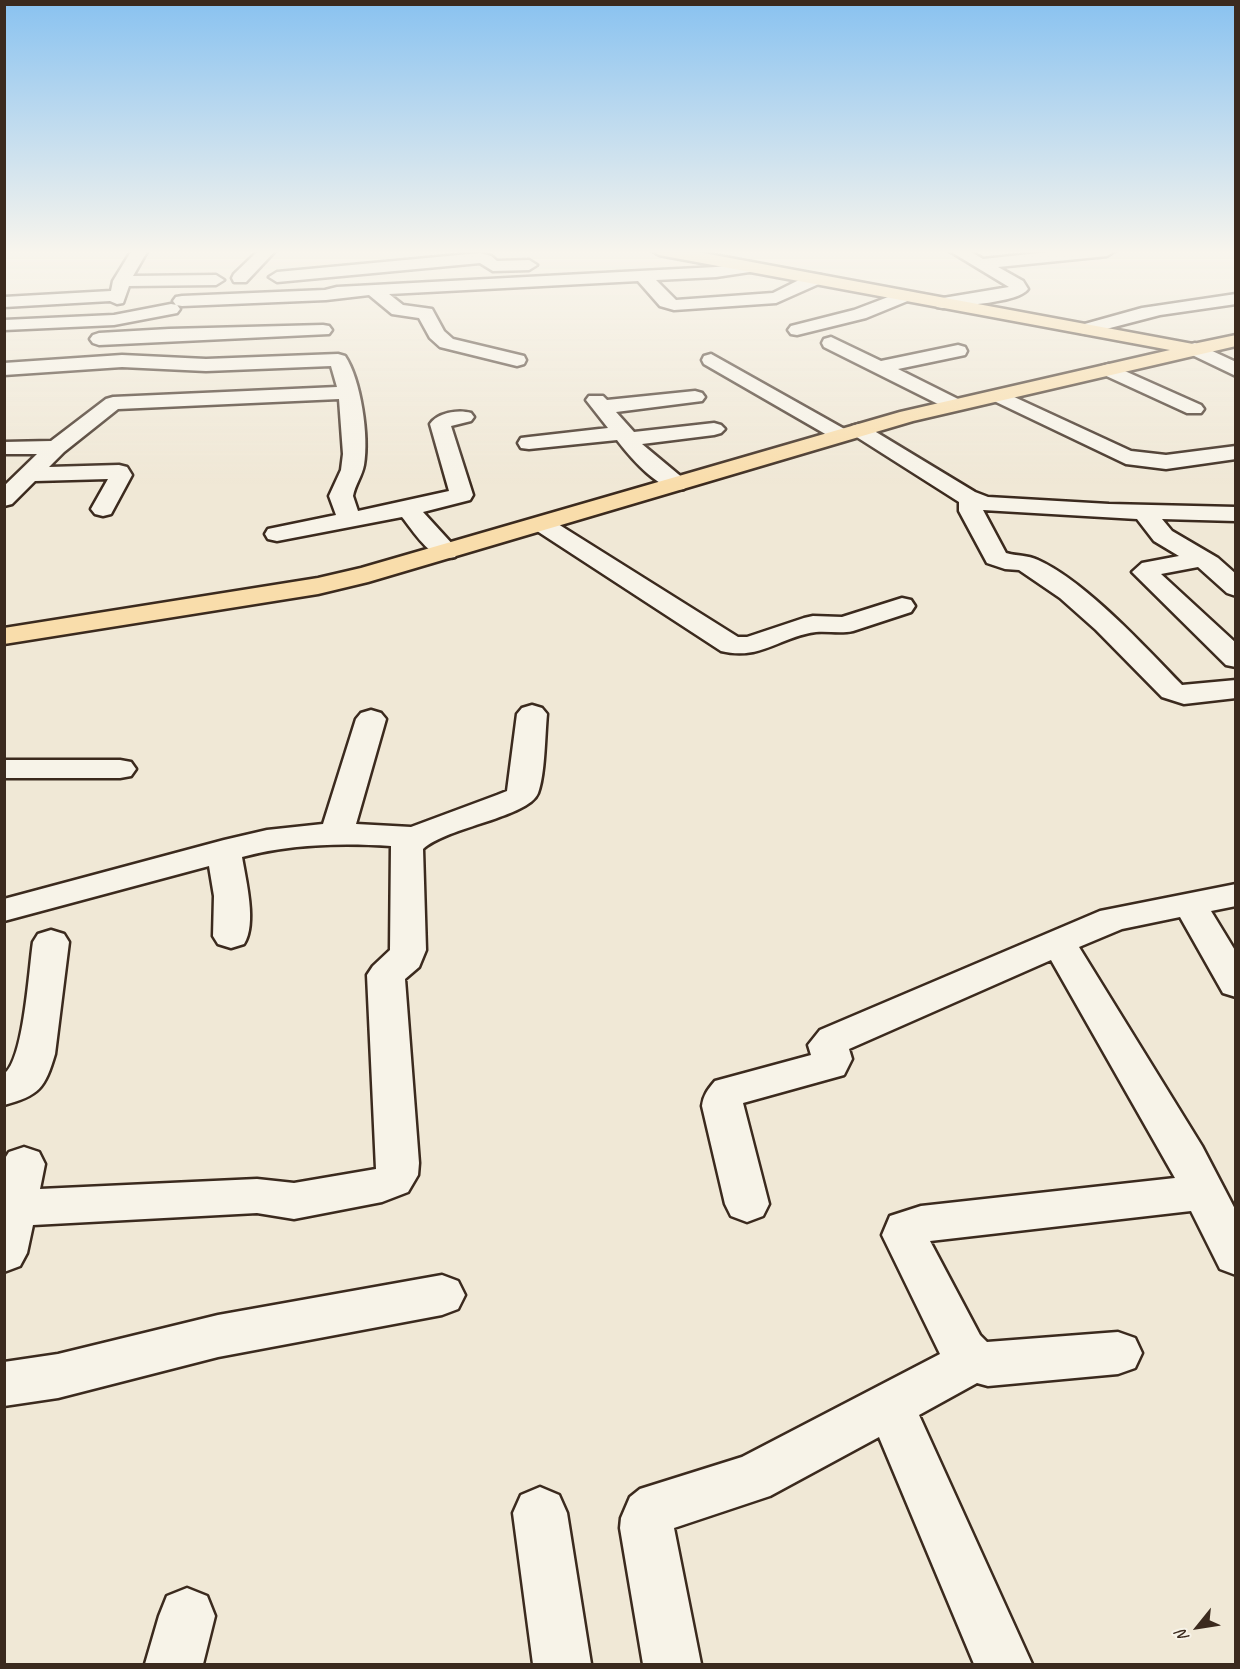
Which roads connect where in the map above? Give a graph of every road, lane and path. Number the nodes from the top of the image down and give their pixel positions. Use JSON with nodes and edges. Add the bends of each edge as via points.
{"nodes":[{"id":1,"x":166,"y":328,"type":"edge"},
{"id":2,"x":433,"y":328,"type":"edge"},
{"id":3,"x":805,"y":328,"type":"edge"},
{"id":4,"x":1081,"y":328,"type":"edge"},
{"id":5,"x":1090,"y":328,"type":"edge"},
{"id":6,"x":1087,"y":329,"type":"junction"},
{"id":7,"x":323,"y":330,"type":"dead end"},
{"id":8,"x":797,"y":330,"type":"dead end"},
{"id":9,"x":169,"y":335,"type":"junction"},
{"id":10,"x":83,"y":340,"type":"dead end"},
{"id":11,"x":1236,"y":340,"type":"edge"},
{"id":12,"x":831,"y":343,"type":"dead end"},
{"id":13,"x":1195,"y":349,"type":"junction"},
{"id":14,"x":958,"y":351,"type":"dead end"},
{"id":15,"x":517,"y":360,"type":"dead end"},
{"id":16,"x":711,"y":360,"type":"dead end"},
{"id":17,"x":175,"y":363,"type":"junction"},
{"id":18,"x":879,"y":367,"type":"junction"},
{"id":19,"x":4,"y":369,"type":"edge"},
{"id":20,"x":1109,"y":370,"type":"junction"},
{"id":21,"x":1236,"y":370,"type":"edge"},
{"id":22,"x":347,"y":393,"type":"junction"},
{"id":23,"x":999,"y":396,"type":"junction"},
{"id":24,"x":695,"y":397,"type":"dead end"},
{"id":25,"x":955,"y":405,"type":"junction"},
{"id":26,"x":1194,"y":409,"type":"dead end"},
{"id":27,"x":464,"y":417,"type":"dead end"},
{"id":28,"x":714,"y":429,"type":"dead end"},
{"id":29,"x":850,"y":433,"type":"junction"},
{"id":30,"x":1236,"y":435,"type":"edge"},
{"id":31,"x":626,"y":436,"type":"junction"},
{"id":32,"x":529,"y":443,"type":"dead end"},
{"id":33,"x":56,"y":447,"type":"junction"},
{"id":34,"x":4,"y":448,"type":"edge"},
{"id":35,"x":1110,"y":450,"type":"junction"},
{"id":36,"x":1236,"y":452,"type":"edge"},
{"id":37,"x":28,"y":474,"type":"junction"},
{"id":38,"x":676,"y":484,"type":"junction"},
{"id":39,"x":971,"y":499,"type":"junction"},
{"id":40,"x":4,"y":500,"type":"edge"},
{"id":41,"x":407,"y":508,"type":"junction"},
{"id":42,"x":103,"y":509,"type":"dead end"},
{"id":43,"x":1144,"y":512,"type":"junction"},
{"id":44,"x":1236,"y":514,"type":"edge"},
{"id":45,"x":350,"y":520,"type":"junction"},
{"id":46,"x":542,"y":524,"type":"junction"},
{"id":47,"x":277,"y":534,"type":"dead end"},
{"id":48,"x":446,"y":552,"type":"junction"},
{"id":49,"x":1203,"y":559,"type":"junction"},
{"id":50,"x":1236,"y":588,"type":"edge"},
{"id":51,"x":902,"y":606,"type":"dead end"},
{"id":52,"x":4,"y":636,"type":"edge"},
{"id":53,"x":1236,"y":659,"type":"edge"},
{"id":54,"x":1236,"y":689,"type":"edge"},
{"id":55,"x":532,"y":714,"type":"dead end"},
{"id":56,"x":371,"y":719,"type":"dead end"},
{"id":57,"x":4,"y":769,"type":"edge"},
{"id":58,"x":120,"y":769,"type":"dead end"},
{"id":59,"x":337,"y":833,"type":"junction"},
{"id":60,"x":415,"y":837,"type":"junction"},
{"id":61,"x":224,"y":850,"type":"junction"},
{"id":62,"x":1236,"y":895,"type":"edge"},
{"id":63,"x":1189,"y":903,"type":"junction"},
{"id":64,"x":4,"y":910,"type":"edge"},
{"id":65,"x":231,"y":936,"type":"dead end"},
{"id":66,"x":51,"y":942,"type":"dead end"},
{"id":67,"x":1058,"y":942,"type":"junction"},
{"id":68,"x":1236,"y":984,"type":"edge"},
{"id":69,"x":4,"y":1090,"type":"edge"},
{"id":70,"x":24,"y":1164,"type":"dead end"},
{"id":71,"x":1204,"y":1192,"type":"junction"},
{"id":72,"x":747,"y":1204,"type":"dead end"},
{"id":73,"x":15,"y":1208,"type":"junction"},
{"id":74,"x":4,"y":1253,"type":"edge"},
{"id":75,"x":1236,"y":1256,"type":"edge"},
{"id":76,"x":442,"y":1295,"type":"dead end"},
{"id":77,"x":1118,"y":1353,"type":"dead end"},
{"id":78,"x":974,"y":1361,"type":"junction"},
{"id":79,"x":4,"y":1384,"type":"edge"},
{"id":80,"x":890,"y":1405,"type":"junction"},
{"id":81,"x":540,"y":1513,"type":"dead end"},
{"id":82,"x":562,"y":1665,"type":"edge"},
{"id":83,"x":672,"y":1665,"type":"edge"},
{"id":84,"x":1003,"y":1665,"type":"edge"}],
"edges":[{"from":1,"to":9,"type":"street"},
{"from":2,"to":15,"type":"street","via":[[452,346]]},
{"from":3,"to":8,"type":"street"},
{"from":4,"to":6,"type":"highway"},
{"from":5,"to":6,"type":"street"},
{"from":6,"to":13,"type":"highway"},
{"from":7,"to":9,"type":"street"},
{"from":9,"to":10,"type":"street"},
{"from":9,"to":17,"type":"street"},
{"from":11,"to":13,"type":"highway"},
{"from":12,"to":18,"type":"street"},
{"from":13,"to":20,"type":"highway"},
{"from":13,"to":21,"type":"street"},
{"from":14,"to":18,"type":"street"},
{"from":16,"to":29,"type":"street"},
{"from":17,"to":19,"type":"street","via":[[122,361]]},
{"from":17,"to":22,"type":"street","via":[[336,359]]},
{"from":18,"to":25,"type":"street"},
{"from":20,"to":23,"type":"highway"},
{"from":20,"to":26,"type":"street"},
{"from":22,"to":33,"type":"street","via":[[117,402],[106,406]]},
{"from":22,"to":45,"type":"street","via":[[355,446],[350,476],[341,496]]},
{"from":23,"to":25,"type":"highway"},
{"from":23,"to":35,"type":"street"},
{"from":24,"to":31,"type":"street","via":[[599,404]]},
{"from":25,"to":29,"type":"highway"},
{"from":27,"to":41,"type":"street","via":[[440,424],[463,494]]},
{"from":28,"to":31,"type":"street"},
{"from":29,"to":38,"type":"highway"},
{"from":29,"to":39,"type":"street"},
{"from":30,"to":35,"type":"street"},
{"from":31,"to":32,"type":"street"},
{"from":31,"to":38,"type":"street","via":[[647,462]]},
{"from":33,"to":34,"type":"street"},
{"from":33,"to":37,"type":"street"},
{"from":35,"to":36,"type":"street","via":[[1126,457],[1166,462]]},
{"from":37,"to":40,"type":"street"},
{"from":37,"to":42,"type":"street","via":[[119,472],[121,476]]},
{"from":38,"to":46,"type":"highway"},
{"from":39,"to":43,"type":"street","via":[[1008,506]]},
{"from":39,"to":54,"type":"street","via":[[971,511],[996,558],[1030,565],[1067,591],[1172,691],[1184,695]]},
{"from":41,"to":45,"type":"street"},
{"from":41,"to":48,"type":"street"},
{"from":43,"to":44,"type":"street"},
{"from":43,"to":49,"type":"street","via":[[1163,536]]},
{"from":45,"to":47,"type":"street"},
{"from":46,"to":48,"type":"highway"},
{"from":46,"to":51,"type":"street","via":[[731,645],[754,644],[813,624],[844,625]]},
{"from":48,"to":52,"type":"highway","via":[[318,586]]},
{"from":49,"to":50,"type":"street"},
{"from":49,"to":53,"type":"street","via":[[1145,572]]},
{"from":55,"to":60,"type":"street","via":[[520,797]]},
{"from":56,"to":59,"type":"street"},
{"from":57,"to":58,"type":"street"},
{"from":59,"to":60,"type":"street"},
{"from":59,"to":61,"type":"street","via":[[267,840]]},
{"from":60,"to":73,"type":"street","via":[[409,842],[405,857],[407,954],[386,975],[398,1163],[394,1180],[294,1201],[257,1196]]},
{"from":61,"to":64,"type":"street"},
{"from":61,"to":65,"type":"street","via":[[231,896]]},
{"from":62,"to":63,"type":"street"},
{"from":63,"to":67,"type":"street","via":[[1113,918]]},
{"from":63,"to":68,"type":"street"},
{"from":66,"to":69,"type":"street","via":[[35,1056],[25,1080]]},
{"from":67,"to":71,"type":"street"},
{"from":67,"to":72,"type":"street","via":[[834,1040],[828,1045],[832,1063],[827,1067],[729,1092],[723,1106]]},
{"from":70,"to":73,"type":"street"},
{"from":71,"to":75,"type":"street"},
{"from":71,"to":78,"type":"street","via":[[921,1224],[906,1229],[904,1235],[959,1343]]},
{"from":73,"to":74,"type":"street"},
{"from":76,"to":79,"type":"street","via":[[218,1335],[58,1376]]},
{"from":77,"to":78,"type":"street","via":[[988,1364]]},
{"from":78,"to":80,"type":"street"},
{"from":80,"to":83,"type":"street","via":[[752,1479],[659,1507],[649,1514],[647,1528]]},
{"from":80,"to":84,"type":"street"},
{"from":81,"to":82,"type":"street"}]}
